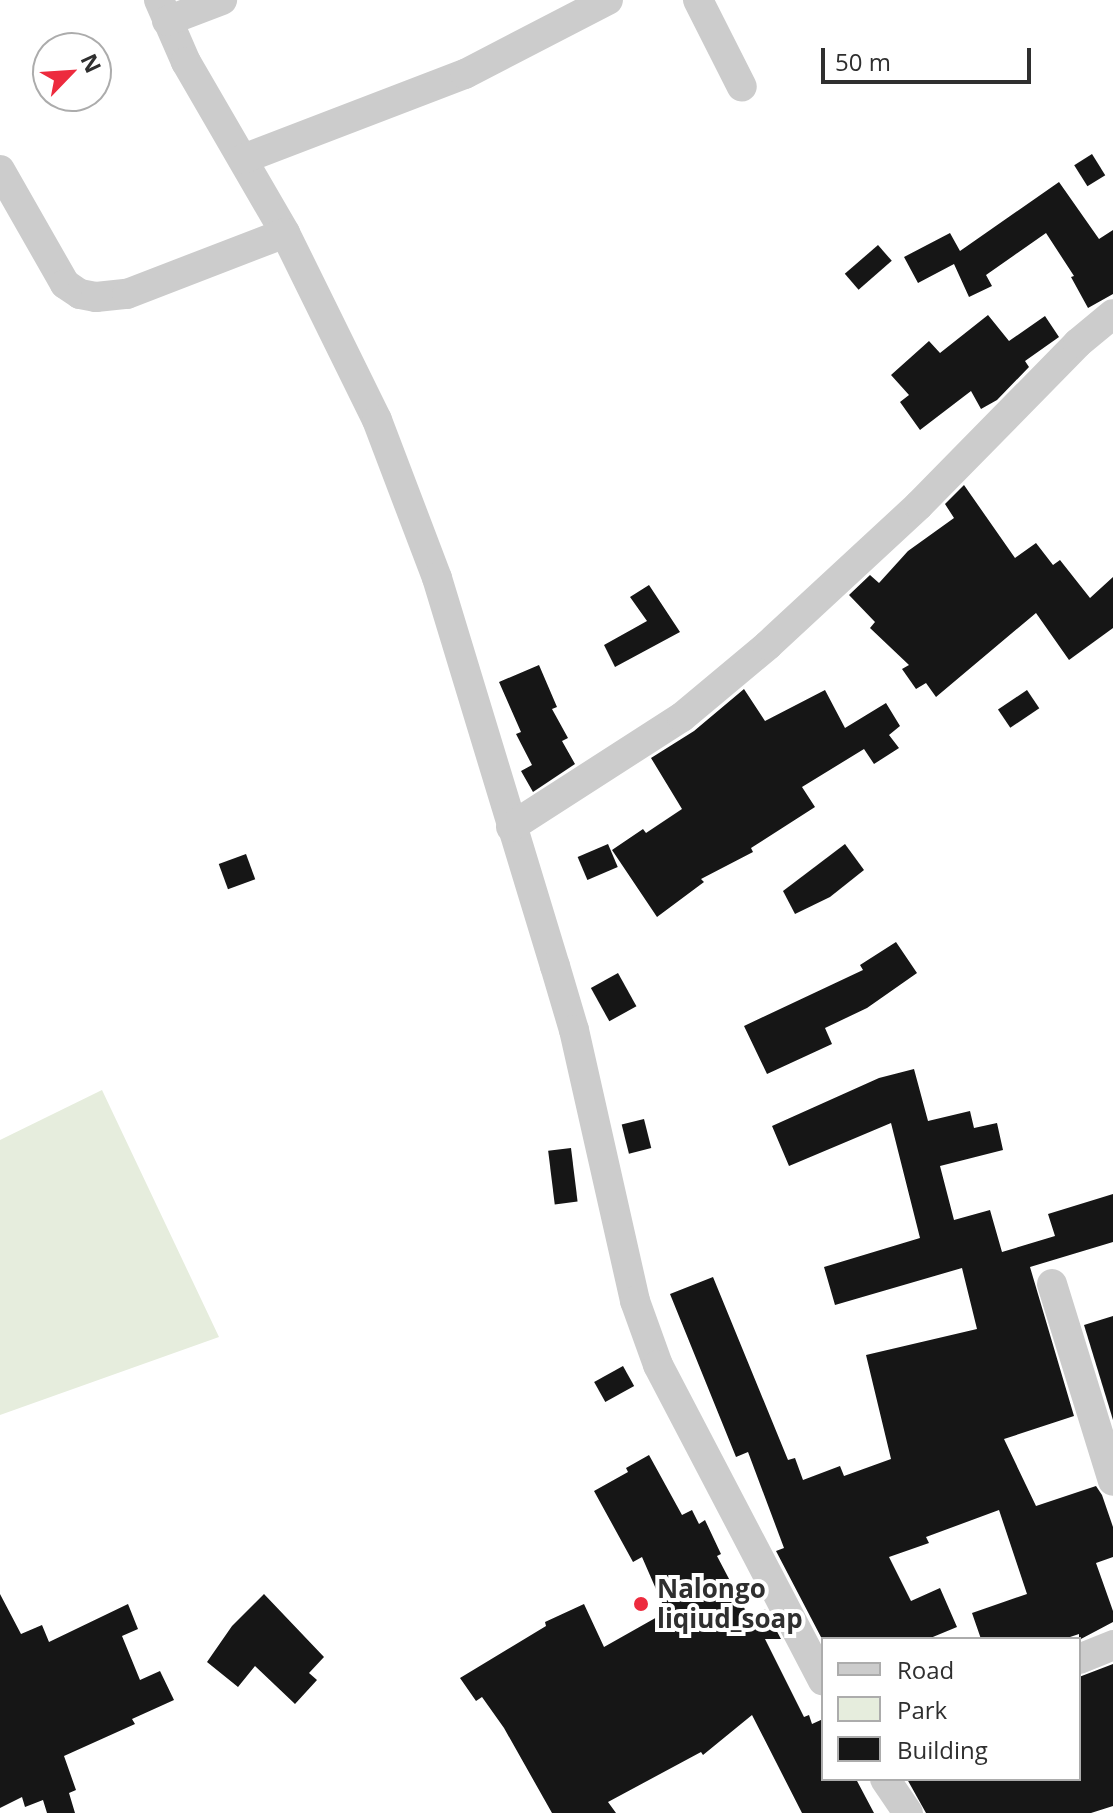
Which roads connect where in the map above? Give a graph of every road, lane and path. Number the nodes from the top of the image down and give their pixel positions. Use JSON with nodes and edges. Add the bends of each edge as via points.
{"nodes":[{"id":1,"x":222,"y":0,"type":"edge"},
{"id":2,"x":608,"y":0,"type":"edge"},
{"id":3,"x":698,"y":0,"type":"edge"},
{"id":4,"x":163,"y":10,"type":"edge"},
{"id":5,"x":742,"y":87,"type":"dead end"},
{"id":6,"x":243,"y":159,"type":"junction"},
{"id":7,"x":0,"y":170,"type":"edge"},
{"id":8,"x":285,"y":233,"type":"junction"},
{"id":9,"x":1113,"y":314,"type":"edge"},
{"id":10,"x":511,"y":827,"type":"junction"},
{"id":11,"x":1052,"y":1284,"type":"dead end"},
{"id":12,"x":1113,"y":1481,"type":"edge"},
{"id":13,"x":1113,"y":1645,"type":"edge"},
{"id":14,"x":1081,"y":1658,"type":"edge"},
{"id":15,"x":821,"y":1676,"type":"edge"},
{"id":16,"x":886,"y":1781,"type":"edge"},
{"id":17,"x":908,"y":1813,"type":"edge"}],
"edges":[{"from":1,"to":4,"type":"street"},
{"from":2,"to":6,"type":"street","via":[[465,74]]},
{"from":3,"to":5,"type":"street"},
{"from":4,"to":6,"type":"street","via":[[186,62]]},
{"from":6,"to":8,"type":"street"},
{"from":7,"to":8,"type":"street","via":[[65,284],[80,294],[127,294]]},
{"from":8,"to":10,"type":"street","via":[[377,420],[432,564]]},
{"from":9,"to":10,"type":"street","via":[[768,645],[682,717]]},
{"from":10,"to":15,"type":"street","via":[[574,1030],[635,1301],[658,1365]]},
{"from":11,"to":12,"type":"street"},
{"from":13,"to":14,"type":"street"},
{"from":16,"to":17,"type":"street"}]}
